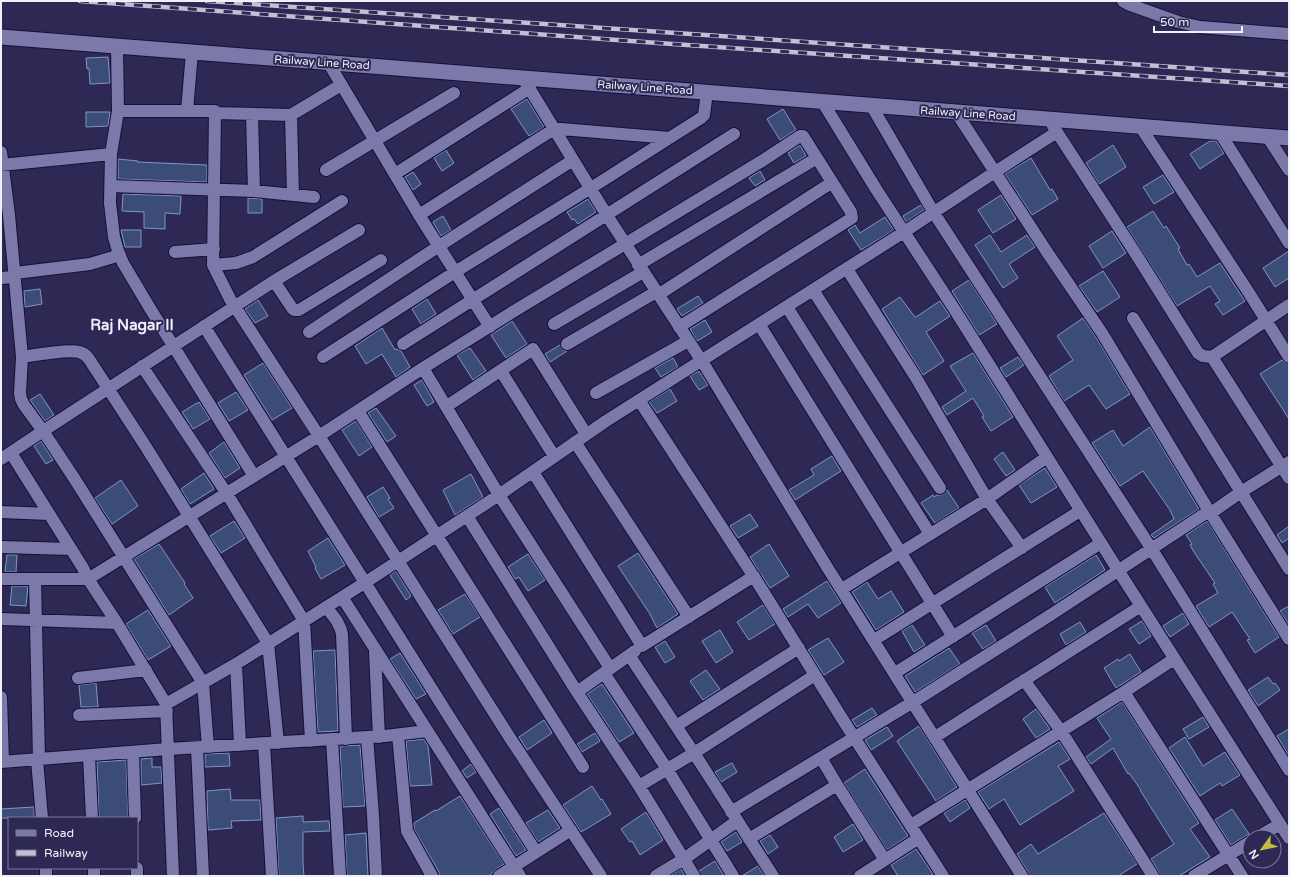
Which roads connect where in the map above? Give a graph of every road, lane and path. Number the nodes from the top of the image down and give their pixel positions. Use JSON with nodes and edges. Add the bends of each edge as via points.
{"nodes":[{"id":1,"x":1124,"y":1,"type":"edge"},
{"id":2,"x":1289,"y":34,"type":"edge"},
{"id":3,"x":1,"y":37,"type":"edge"},
{"id":4,"x":117,"y":46,"type":"junction"},
{"id":5,"x":192,"y":52,"type":"junction"},
{"id":6,"x":328,"y":62,"type":"junction"},
{"id":7,"x":526,"y":83,"type":"junction"},
{"id":8,"x":341,"y":85,"type":"junction"},
{"id":9,"x":707,"y":92,"type":"junction"},
{"id":10,"x":454,"y":93,"type":"dead end"},
{"id":11,"x":822,"y":101,"type":"junction"},
{"id":12,"x":871,"y":105,"type":"junction"},
{"id":13,"x":118,"y":111,"type":"junction"},
{"id":14,"x":187,"y":111,"type":"junction"},
{"id":15,"x":956,"y":112,"type":"junction"},
{"id":16,"x":215,"y":113,"type":"junction"},
{"id":17,"x":252,"y":114,"type":"junction"},
{"id":18,"x":291,"y":115,"type":"junction"},
{"id":19,"x":1049,"y":119,"type":"junction"},
{"id":20,"x":1140,"y":126,"type":"junction"},
{"id":21,"x":554,"y":129,"type":"junction"},
{"id":22,"x":1058,"y":132,"type":"junction"},
{"id":23,"x":1220,"y":132,"type":"junction"},
{"id":24,"x":734,"y":134,"type":"dead end"},
{"id":25,"x":1268,"y":136,"type":"junction"},
{"id":26,"x":670,"y":138,"type":"junction"},
{"id":27,"x":1289,"y":138,"type":"edge"},
{"id":28,"x":375,"y":140,"type":"junction"},
{"id":29,"x":1,"y":152,"type":"edge"},
{"id":30,"x":111,"y":154,"type":"junction"},
{"id":31,"x":817,"y":158,"type":"junction"},
{"id":32,"x":574,"y":160,"type":"junction"},
{"id":33,"x":2,"y":165,"type":"edge"},
{"id":34,"x":326,"y":170,"type":"dead end"},
{"id":35,"x":1289,"y":170,"type":"edge"},
{"id":36,"x":994,"y":172,"type":"junction"},
{"id":37,"x":395,"y":174,"type":"junction"},
{"id":38,"x":831,"y":183,"type":"junction"},
{"id":39,"x":111,"y":186,"type":"junction"},
{"id":40,"x":590,"y":188,"type":"junction"},
{"id":41,"x":214,"y":189,"type":"junction"},
{"id":42,"x":254,"y":191,"type":"junction"},
{"id":43,"x":292,"y":195,"type":"junction"},
{"id":44,"x":314,"y":197,"type":"dead end"},
{"id":45,"x":342,"y":201,"type":"dead end"},
{"id":46,"x":934,"y":213,"type":"junction"},
{"id":47,"x":606,"y":214,"type":"junction"},
{"id":48,"x":419,"y":215,"type":"junction"},
{"id":49,"x":359,"y":230,"type":"dead end"},
{"id":50,"x":904,"y":232,"type":"junction"},
{"id":51,"x":1289,"y":243,"type":"edge"},
{"id":52,"x":626,"y":244,"type":"junction"},
{"id":53,"x":439,"y":246,"type":"junction"},
{"id":54,"x":214,"y":249,"type":"junction"},
{"id":55,"x":175,"y":252,"type":"dead end"},
{"id":56,"x":120,"y":255,"type":"junction"},
{"id":57,"x":381,"y":260,"type":"dead end"},
{"id":58,"x":214,"y":265,"type":"junction"},
{"id":59,"x":640,"y":268,"type":"junction"},
{"id":60,"x":847,"y":269,"type":"junction"},
{"id":61,"x":455,"y":272,"type":"junction"},
{"id":62,"x":15,"y":275,"type":"junction"},
{"id":63,"x":1,"y":278,"type":"edge"},
{"id":64,"x":274,"y":280,"type":"junction"},
{"id":65,"x":813,"y":290,"type":"junction"},
{"id":66,"x":657,"y":294,"type":"junction"},
{"id":67,"x":472,"y":299,"type":"junction"},
{"id":68,"x":1289,"y":305,"type":"edge"},
{"id":69,"x":235,"y":306,"type":"junction"},
{"id":70,"x":787,"y":306,"type":"junction"},
{"id":71,"x":1133,"y":318,"type":"dead end"},
{"id":72,"x":1266,"y":320,"type":"junction"},
{"id":73,"x":554,"y":324,"type":"dead end"},
{"id":74,"x":759,"y":324,"type":"junction"},
{"id":75,"x":204,"y":326,"type":"junction"},
{"id":76,"x":490,"y":327,"type":"junction"},
{"id":77,"x":679,"y":327,"type":"junction"},
{"id":78,"x":310,"y":332,"type":"dead end"},
{"id":79,"x":688,"y":341,"type":"junction"},
{"id":80,"x":403,"y":344,"type":"dead end"},
{"id":81,"x":567,"y":344,"type":"dead end"},
{"id":82,"x":174,"y":346,"type":"junction"},
{"id":83,"x":1212,"y":356,"type":"junction"},
{"id":84,"x":22,"y":357,"type":"junction"},
{"id":85,"x":323,"y":357,"type":"dead end"},
{"id":86,"x":1289,"y":357,"type":"edge"},
{"id":87,"x":701,"y":361,"type":"junction"},
{"id":88,"x":142,"y":366,"type":"junction"},
{"id":89,"x":423,"y":368,"type":"junction"},
{"id":90,"x":501,"y":371,"type":"junction"},
{"id":91,"x":107,"y":389,"type":"junction"},
{"id":92,"x":596,"y":393,"type":"dead end"},
{"id":93,"x":639,"y":400,"type":"junction"},
{"id":94,"x":447,"y":406,"type":"junction"},
{"id":95,"x":358,"y":411,"type":"junction"},
{"id":96,"x":43,"y":431,"type":"junction"},
{"id":97,"x":586,"y":434,"type":"junction"},
{"id":98,"x":319,"y":436,"type":"junction"},
{"id":99,"x":575,"y":442,"type":"junction"},
{"id":100,"x":6,"y":456,"type":"edge"},
{"id":101,"x":554,"y":456,"type":"junction"},
{"id":102,"x":286,"y":457,"type":"junction"},
{"id":103,"x":1047,"y":457,"type":"junction"},
{"id":104,"x":1286,"y":465,"type":"edge"},
{"id":105,"x":533,"y":472,"type":"junction"},
{"id":106,"x":254,"y":476,"type":"junction"},
{"id":107,"x":1289,"y":478,"type":"edge"},
{"id":108,"x":940,"y":488,"type":"dead end"},
{"id":109,"x":1242,"y":492,"type":"junction"},
{"id":110,"x":226,"y":493,"type":"junction"},
{"id":111,"x":499,"y":495,"type":"junction"},
{"id":112,"x":987,"y":499,"type":"junction"},
{"id":113,"x":1080,"y":511,"type":"junction"},
{"id":114,"x":1,"y":512,"type":"edge"},
{"id":115,"x":1210,"y":512,"type":"junction"},
{"id":116,"x":49,"y":514,"type":"junction"},
{"id":117,"x":467,"y":516,"type":"junction"},
{"id":118,"x":189,"y":517,"type":"junction"},
{"id":119,"x":930,"y":534,"type":"junction"},
{"id":120,"x":436,"y":536,"type":"junction"},
{"id":121,"x":1101,"y":543,"type":"junction"},
{"id":122,"x":1,"y":547,"type":"edge"},
{"id":123,"x":1022,"y":548,"type":"junction"},
{"id":124,"x":1151,"y":548,"type":"junction"},
{"id":125,"x":71,"y":549,"type":"junction"},
{"id":126,"x":900,"y":554,"type":"junction"},
{"id":127,"x":124,"y":557,"type":"junction"},
{"id":128,"x":398,"y":562,"type":"junction"},
{"id":129,"x":1289,"y":569,"type":"edge"},
{"id":130,"x":1118,"y":570,"type":"junction"},
{"id":131,"x":754,"y":576,"type":"junction"},
{"id":132,"x":1,"y":579,"type":"edge"},
{"id":133,"x":35,"y":579,"type":"junction"},
{"id":134,"x":88,"y":579,"type":"junction"},
{"id":135,"x":366,"y":582,"type":"junction"},
{"id":136,"x":842,"y":589,"type":"junction"},
{"id":137,"x":342,"y":597,"type":"junction"},
{"id":138,"x":933,"y":604,"type":"junction"},
{"id":139,"x":1141,"y":606,"type":"junction"},
{"id":140,"x":326,"y":607,"type":"junction"},
{"id":141,"x":689,"y":617,"type":"junction"},
{"id":142,"x":1,"y":619,"type":"edge"},
{"id":143,"x":35,"y":620,"type":"junction"},
{"id":144,"x":304,"y":621,"type":"junction"},
{"id":145,"x":117,"y":623,"type":"junction"},
{"id":146,"x":953,"y":637,"type":"junction"},
{"id":147,"x":1289,"y":638,"type":"edge"},
{"id":148,"x":874,"y":640,"type":"junction"},
{"id":149,"x":268,"y":643,"type":"junction"},
{"id":150,"x":642,"y":646,"type":"junction"},
{"id":151,"x":799,"y":648,"type":"junction"},
{"id":152,"x":375,"y":650,"type":"junction"},
{"id":153,"x":629,"y":655,"type":"junction"},
{"id":154,"x":1174,"y":659,"type":"junction"},
{"id":155,"x":236,"y":664,"type":"junction"},
{"id":156,"x":146,"y":670,"type":"junction"},
{"id":157,"x":607,"y":671,"type":"junction"},
{"id":158,"x":894,"y":673,"type":"junction"},
{"id":159,"x":815,"y":674,"type":"junction"},
{"id":160,"x":78,"y":678,"type":"dead end"},
{"id":161,"x":1024,"y":680,"type":"junction"},
{"id":162,"x":203,"y":683,"type":"junction"},
{"id":163,"x":577,"y":692,"type":"junction"},
{"id":164,"x":1124,"y":692,"type":"junction"},
{"id":165,"x":1,"y":697,"type":"edge"},
{"id":166,"x":913,"y":702,"type":"junction"},
{"id":167,"x":166,"y":707,"type":"junction"},
{"id":168,"x":80,"y":715,"type":"dead end"},
{"id":169,"x":676,"y":726,"type":"junction"},
{"id":170,"x":427,"y":731,"type":"junction"},
{"id":171,"x":1061,"y":732,"type":"junction"},
{"id":172,"x":398,"y":735,"type":"junction"},
{"id":173,"x":373,"y":737,"type":"junction"},
{"id":174,"x":854,"y":737,"type":"junction"},
{"id":175,"x":934,"y":737,"type":"junction"},
{"id":176,"x":332,"y":739,"type":"junction"},
{"id":177,"x":346,"y":739,"type":"junction"},
{"id":178,"x":311,"y":741,"type":"junction"},
{"id":179,"x":278,"y":743,"type":"junction"},
{"id":180,"x":264,"y":744,"type":"junction"},
{"id":181,"x":240,"y":745,"type":"junction"},
{"id":182,"x":203,"y":748,"type":"junction"},
{"id":183,"x":168,"y":749,"type":"junction"},
{"id":184,"x":133,"y":752,"type":"junction"},
{"id":185,"x":694,"y":753,"type":"junction"},
{"id":186,"x":89,"y":756,"type":"junction"},
{"id":187,"x":821,"y":758,"type":"junction"},
{"id":188,"x":38,"y":760,"type":"junction"},
{"id":189,"x":2,"y":762,"type":"edge"},
{"id":190,"x":583,"y":767,"type":"dead end"},
{"id":191,"x":667,"y":769,"type":"junction"},
{"id":192,"x":1289,"y":770,"type":"edge"},
{"id":193,"x":836,"y":785,"type":"junction"},
{"id":194,"x":639,"y":786,"type":"junction"},
{"id":195,"x":968,"y":790,"type":"junction"},
{"id":196,"x":42,"y":817,"type":"edge"},
{"id":197,"x":92,"y":817,"type":"edge"},
{"id":198,"x":135,"y":817,"type":"edge"},
{"id":199,"x":734,"y":817,"type":"junction"},
{"id":200,"x":1280,"y":824,"type":"junction"},
{"id":201,"x":911,"y":826,"type":"junction"},
{"id":202,"x":1272,"y":829,"type":"edge"},
{"id":203,"x":571,"y":830,"type":"junction"},
{"id":204,"x":919,"y":838,"type":"junction"},
{"id":205,"x":1289,"y":838,"type":"edge"},
{"id":206,"x":749,"y":839,"type":"junction"},
{"id":207,"x":711,"y":840,"type":"junction"},
{"id":208,"x":1242,"y":847,"type":"edge"},
{"id":209,"x":536,"y":852,"type":"junction"},
{"id":210,"x":1228,"y":856,"type":"junction"},
{"id":211,"x":684,"y":858,"type":"junction"},
{"id":212,"x":885,"y":860,"type":"junction"},
{"id":213,"x":517,"y":872,"type":"edge"},
{"id":214,"x":173,"y":876,"type":"edge"},
{"id":215,"x":203,"y":876,"type":"edge"},
{"id":216,"x":272,"y":876,"type":"edge"},
{"id":217,"x":340,"y":876,"type":"edge"},
{"id":218,"x":376,"y":876,"type":"edge"},
{"id":219,"x":432,"y":876,"type":"edge"},
{"id":220,"x":499,"y":876,"type":"edge"},
{"id":221,"x":601,"y":876,"type":"edge"},
{"id":222,"x":656,"y":876,"type":"edge"},
{"id":223,"x":694,"y":876,"type":"edge"},
{"id":224,"x":733,"y":876,"type":"edge"},
{"id":225,"x":773,"y":876,"type":"edge"},
{"id":226,"x":860,"y":876,"type":"edge"},
{"id":227,"x":943,"y":876,"type":"edge"},
{"id":228,"x":1022,"y":876,"type":"edge"},
{"id":229,"x":1153,"y":876,"type":"edge"},
{"id":230,"x":1194,"y":876,"type":"edge"},
{"id":231,"x":1242,"y":876,"type":"edge"}],
"edges":[{"from":1,"to":2,"type":"street","via":[[1178,22]]},
{"from":3,"to":4,"type":"street","name":"Railway Line Road"},
{"from":4,"to":5,"type":"street","name":"Railway Line Road"},
{"from":4,"to":13,"type":"street"},
{"from":5,"to":6,"type":"street","name":"Railway Line Road"},
{"from":5,"to":14,"type":"street"},
{"from":6,"to":7,"type":"street","name":"Railway Line Road"},
{"from":6,"to":8,"type":"street"},
{"from":7,"to":9,"type":"street","name":"Railway Line Road"},
{"from":7,"to":21,"type":"street"},
{"from":7,"to":37,"type":"street"},
{"from":8,"to":18,"type":"street"},
{"from":8,"to":28,"type":"street"},
{"from":9,"to":11,"type":"street","name":"Railway Line Road"},
{"from":9,"to":26,"type":"street","via":[[704,115]]},
{"from":10,"to":28,"type":"street"},
{"from":11,"to":12,"type":"street","name":"Railway Line Road"},
{"from":11,"to":50,"type":"street"},
{"from":12,"to":15,"type":"street","name":"Railway Line Road"},
{"from":12,"to":46,"type":"street"},
{"from":13,"to":14,"type":"street"},
{"from":13,"to":30,"type":"street"},
{"from":14,"to":16,"type":"street"},
{"from":15,"to":19,"type":"street","name":"Railway Line Road"},
{"from":15,"to":36,"type":"street"},
{"from":16,"to":17,"type":"street"},
{"from":16,"to":41,"type":"street"},
{"from":17,"to":18,"type":"street"},
{"from":17,"to":42,"type":"street"},
{"from":18,"to":43,"type":"street"},
{"from":19,"to":20,"type":"street","name":"Railway Line Road"},
{"from":19,"to":22,"type":"street"},
{"from":20,"to":23,"type":"street","name":"Railway Line Road"},
{"from":20,"to":72,"type":"street"},
{"from":21,"to":26,"type":"street"},
{"from":21,"to":32,"type":"street"},
{"from":21,"to":48,"type":"street"},
{"from":22,"to":36,"type":"street"},
{"from":22,"to":83,"type":"street","via":[[1198,353]]},
{"from":23,"to":25,"type":"street","name":"Railway Line Road"},
{"from":23,"to":51,"type":"street"},
{"from":24,"to":47,"type":"street"},
{"from":25,"to":27,"type":"street","name":"Railway Line Road"},
{"from":25,"to":35,"type":"street"},
{"from":26,"to":40,"type":"street"},
{"from":28,"to":34,"type":"street"},
{"from":28,"to":37,"type":"street"},
{"from":29,"to":33,"type":"street"},
{"from":30,"to":33,"type":"street"},
{"from":30,"to":39,"type":"street"},
{"from":31,"to":38,"type":"street"},
{"from":31,"to":52,"type":"street","via":[[804,137],[800,136]]},
{"from":31,"to":59,"type":"street"},
{"from":32,"to":40,"type":"street"},
{"from":32,"to":53,"type":"street"},
{"from":33,"to":62,"type":"street"},
{"from":36,"to":46,"type":"street"},
{"from":36,"to":115,"type":"street","via":[[1102,333]]},
{"from":37,"to":48,"type":"street"},
{"from":38,"to":66,"type":"street"},
{"from":38,"to":77,"type":"street","via":[[851,212],[852,218]]},
{"from":39,"to":41,"type":"street"},
{"from":39,"to":56,"type":"street","via":[[114,237]]},
{"from":40,"to":47,"type":"street"},
{"from":40,"to":61,"type":"street"},
{"from":41,"to":42,"type":"street"},
{"from":41,"to":54,"type":"street"},
{"from":42,"to":43,"type":"street"},
{"from":43,"to":44,"type":"street"},
{"from":45,"to":58,"type":"street","via":[[253,257],[236,263]]},
{"from":46,"to":50,"type":"street"},
{"from":46,"to":124,"type":"street"},
{"from":47,"to":52,"type":"street"},
{"from":47,"to":67,"type":"street"},
{"from":48,"to":53,"type":"street"},
{"from":49,"to":64,"type":"street"},
{"from":50,"to":60,"type":"street"},
{"from":50,"to":103,"type":"street"},
{"from":52,"to":59,"type":"street"},
{"from":52,"to":76,"type":"street"},
{"from":53,"to":61,"type":"street"},
{"from":53,"to":78,"type":"street"},
{"from":54,"to":55,"type":"street"},
{"from":54,"to":58,"type":"street"},
{"from":56,"to":62,"type":"street","via":[[90,264]]},
{"from":56,"to":82,"type":"street","via":[[150,310]]},
{"from":57,"to":64,"type":"street","via":[[299,310],[292,308]]},
{"from":58,"to":69,"type":"street"},
{"from":59,"to":66,"type":"street"},
{"from":59,"to":73,"type":"street"},
{"from":60,"to":65,"type":"street"},
{"from":60,"to":112,"type":"street","via":[[915,376]]},
{"from":61,"to":67,"type":"street"},
{"from":61,"to":85,"type":"street"},
{"from":62,"to":63,"type":"street"},
{"from":62,"to":84,"type":"street"},
{"from":64,"to":69,"type":"street"},
{"from":65,"to":70,"type":"street"},
{"from":65,"to":108,"type":"street"},
{"from":66,"to":77,"type":"street"},
{"from":66,"to":81,"type":"street"},
{"from":67,"to":76,"type":"street"},
{"from":67,"to":80,"type":"street"},
{"from":68,"to":72,"type":"street"},
{"from":69,"to":75,"type":"street"},
{"from":69,"to":98,"type":"street"},
{"from":70,"to":74,"type":"street"},
{"from":70,"to":119,"type":"street"},
{"from":71,"to":109,"type":"street"},
{"from":72,"to":83,"type":"street"},
{"from":72,"to":86,"type":"street"},
{"from":74,"to":87,"type":"street"},
{"from":74,"to":126,"type":"street"},
{"from":75,"to":82,"type":"street"},
{"from":75,"to":102,"type":"street"},
{"from":76,"to":89,"type":"street"},
{"from":77,"to":79,"type":"street"},
{"from":79,"to":87,"type":"street"},
{"from":79,"to":92,"type":"street"},
{"from":82,"to":88,"type":"street"},
{"from":82,"to":106,"type":"street"},
{"from":83,"to":104,"type":"street"},
{"from":84,"to":91,"type":"street","via":[[81,352],[89,359]]},
{"from":84,"to":96,"type":"street","via":[[21,399]]},
{"from":87,"to":93,"type":"street"},
{"from":87,"to":136,"type":"street"},
{"from":88,"to":91,"type":"street"},
{"from":88,"to":110,"type":"street"},
{"from":89,"to":94,"type":"street"},
{"from":89,"to":95,"type":"street"},
{"from":90,"to":94,"type":"street"},
{"from":90,"to":97,"type":"street","via":[[533,349]]},
{"from":90,"to":101,"type":"street"},
{"from":91,"to":96,"type":"street"},
{"from":91,"to":118,"type":"street"},
{"from":93,"to":97,"type":"street"},
{"from":93,"to":131,"type":"street"},
{"from":94,"to":111,"type":"street"},
{"from":95,"to":98,"type":"street"},
{"from":95,"to":120,"type":"street"},
{"from":96,"to":100,"type":"street"},
{"from":96,"to":127,"type":"street"},
{"from":97,"to":99,"type":"street"},
{"from":98,"to":102,"type":"street"},
{"from":98,"to":128,"type":"street"},
{"from":99,"to":101,"type":"street"},
{"from":99,"to":141,"type":"street"},
{"from":100,"to":116,"type":"street"},
{"from":101,"to":105,"type":"street"},
{"from":102,"to":106,"type":"street"},
{"from":102,"to":135,"type":"street"},
{"from":103,"to":112,"type":"street"},
{"from":103,"to":113,"type":"street"},
{"from":104,"to":107,"type":"street"},
{"from":104,"to":109,"type":"street"},
{"from":105,"to":111,"type":"street"},
{"from":105,"to":150,"type":"street"},
{"from":106,"to":110,"type":"street"},
{"from":109,"to":115,"type":"street"},
{"from":109,"to":129,"type":"street"},
{"from":110,"to":118,"type":"street"},
{"from":110,"to":144,"type":"street"},
{"from":111,"to":117,"type":"street"},
{"from":111,"to":157,"type":"street"},
{"from":112,"to":119,"type":"street"},
{"from":112,"to":123,"type":"street"},
{"from":113,"to":121,"type":"street"},
{"from":113,"to":123,"type":"street"},
{"from":114,"to":116,"type":"street"},
{"from":115,"to":124,"type":"street"},
{"from":115,"to":147,"type":"street"},
{"from":116,"to":125,"type":"street"},
{"from":117,"to":120,"type":"street"},
{"from":117,"to":163,"type":"street"},
{"from":118,"to":127,"type":"street"},
{"from":118,"to":149,"type":"street"},
{"from":119,"to":126,"type":"street"},
{"from":120,"to":128,"type":"street"},
{"from":120,"to":190,"type":"street"},
{"from":121,"to":130,"type":"street"},
{"from":121,"to":146,"type":"street"},
{"from":122,"to":125,"type":"street"},
{"from":123,"to":138,"type":"street"},
{"from":124,"to":130,"type":"street"},
{"from":124,"to":192,"type":"street"},
{"from":125,"to":134,"type":"street"},
{"from":126,"to":136,"type":"street"},
{"from":126,"to":138,"type":"street"},
{"from":127,"to":134,"type":"street"},
{"from":127,"to":162,"type":"street"},
{"from":128,"to":135,"type":"street"},
{"from":128,"to":203,"type":"street"},
{"from":130,"to":139,"type":"street"},
{"from":130,"to":166,"type":"street"},
{"from":131,"to":141,"type":"street"},
{"from":131,"to":151,"type":"street"},
{"from":132,"to":133,"type":"street"},
{"from":133,"to":134,"type":"street"},
{"from":133,"to":143,"type":"street"},
{"from":134,"to":145,"type":"street"},
{"from":135,"to":137,"type":"street"},
{"from":135,"to":209,"type":"street"},
{"from":136,"to":148,"type":"street"},
{"from":137,"to":140,"type":"street"},
{"from":137,"to":152,"type":"street"},
{"from":138,"to":146,"type":"street"},
{"from":138,"to":148,"type":"street"},
{"from":139,"to":154,"type":"street"},
{"from":139,"to":161,"type":"street"},
{"from":140,"to":144,"type":"street"},
{"from":140,"to":177,"type":"street","via":[[338,622],[342,634]]},
{"from":141,"to":150,"type":"street"},
{"from":142,"to":143,"type":"street"},
{"from":143,"to":145,"type":"street"},
{"from":143,"to":188,"type":"street"},
{"from":144,"to":149,"type":"street"},
{"from":144,"to":178,"type":"street"},
{"from":145,"to":156,"type":"street"},
{"from":146,"to":158,"type":"street"},
{"from":148,"to":158,"type":"street"},
{"from":149,"to":155,"type":"street"},
{"from":149,"to":179,"type":"street"},
{"from":150,"to":153,"type":"street"},
{"from":151,"to":159,"type":"street"},
{"from":151,"to":169,"type":"street"},
{"from":152,"to":170,"type":"street"},
{"from":152,"to":173,"type":"street"},
{"from":153,"to":157,"type":"street"},
{"from":153,"to":169,"type":"street"},
{"from":154,"to":164,"type":"street"},
{"from":154,"to":200,"type":"street"},
{"from":155,"to":162,"type":"street"},
{"from":155,"to":181,"type":"street"},
{"from":156,"to":160,"type":"street"},
{"from":156,"to":167,"type":"street"},
{"from":157,"to":163,"type":"street"},
{"from":157,"to":191,"type":"street"},
{"from":158,"to":166,"type":"street"},
{"from":159,"to":174,"type":"street"},
{"from":159,"to":185,"type":"street"},
{"from":161,"to":171,"type":"street"},
{"from":161,"to":175,"type":"street"},
{"from":162,"to":167,"type":"street"},
{"from":162,"to":182,"type":"street"},
{"from":163,"to":194,"type":"street"},
{"from":164,"to":171,"type":"street"},
{"from":164,"to":210,"type":"street"},
{"from":165,"to":189,"type":"street"},
{"from":166,"to":174,"type":"street"},
{"from":166,"to":175,"type":"street"},
{"from":167,"to":168,"type":"street"},
{"from":167,"to":183,"type":"street"},
{"from":169,"to":185,"type":"street"},
{"from":170,"to":172,"type":"street"},
{"from":170,"to":213,"type":"street"},
{"from":171,"to":195,"type":"street"},
{"from":171,"to":229,"type":"street"},
{"from":172,"to":173,"type":"street"},
{"from":172,"to":219,"type":"street","via":[[407,831]]},
{"from":173,"to":177,"type":"street"},
{"from":173,"to":218,"type":"street"},
{"from":174,"to":187,"type":"street"},
{"from":174,"to":201,"type":"street"},
{"from":175,"to":195,"type":"street"},
{"from":176,"to":177,"type":"street"},
{"from":176,"to":178,"type":"street"},
{"from":176,"to":217,"type":"street"},
{"from":178,"to":179,"type":"street"},
{"from":179,"to":180,"type":"street"},
{"from":180,"to":181,"type":"street"},
{"from":180,"to":216,"type":"street"},
{"from":181,"to":182,"type":"street"},
{"from":182,"to":183,"type":"street"},
{"from":182,"to":215,"type":"street"},
{"from":183,"to":184,"type":"street"},
{"from":183,"to":214,"type":"street"},
{"from":184,"to":186,"type":"street"},
{"from":184,"to":198,"type":"street"},
{"from":185,"to":191,"type":"street"},
{"from":185,"to":199,"type":"street"},
{"from":186,"to":188,"type":"street"},
{"from":186,"to":197,"type":"street"},
{"from":187,"to":193,"type":"street"},
{"from":187,"to":199,"type":"street"},
{"from":188,"to":189,"type":"street"},
{"from":188,"to":196,"type":"street"},
{"from":191,"to":194,"type":"street"},
{"from":191,"to":207,"type":"street"},
{"from":193,"to":206,"type":"street"},
{"from":193,"to":212,"type":"street"},
{"from":194,"to":211,"type":"street"},
{"from":195,"to":201,"type":"street"},
{"from":195,"to":228,"type":"street"},
{"from":199,"to":206,"type":"street"},
{"from":199,"to":207,"type":"street"},
{"from":200,"to":202,"type":"street"},
{"from":200,"to":205,"type":"street"},
{"from":201,"to":204,"type":"street"},
{"from":203,"to":209,"type":"street"},
{"from":203,"to":221,"type":"street"},
{"from":204,"to":212,"type":"street"},
{"from":204,"to":227,"type":"street"},
{"from":206,"to":225,"type":"street"},
{"from":207,"to":211,"type":"street"},
{"from":207,"to":224,"type":"street"},
{"from":208,"to":210,"type":"street"},
{"from":209,"to":213,"type":"street"},
{"from":210,"to":230,"type":"street"},
{"from":210,"to":231,"type":"street"},
{"from":211,"to":222,"type":"street"},
{"from":211,"to":223,"type":"street"},
{"from":212,"to":226,"type":"street"},
{"from":213,"to":220,"type":"street"}]}
